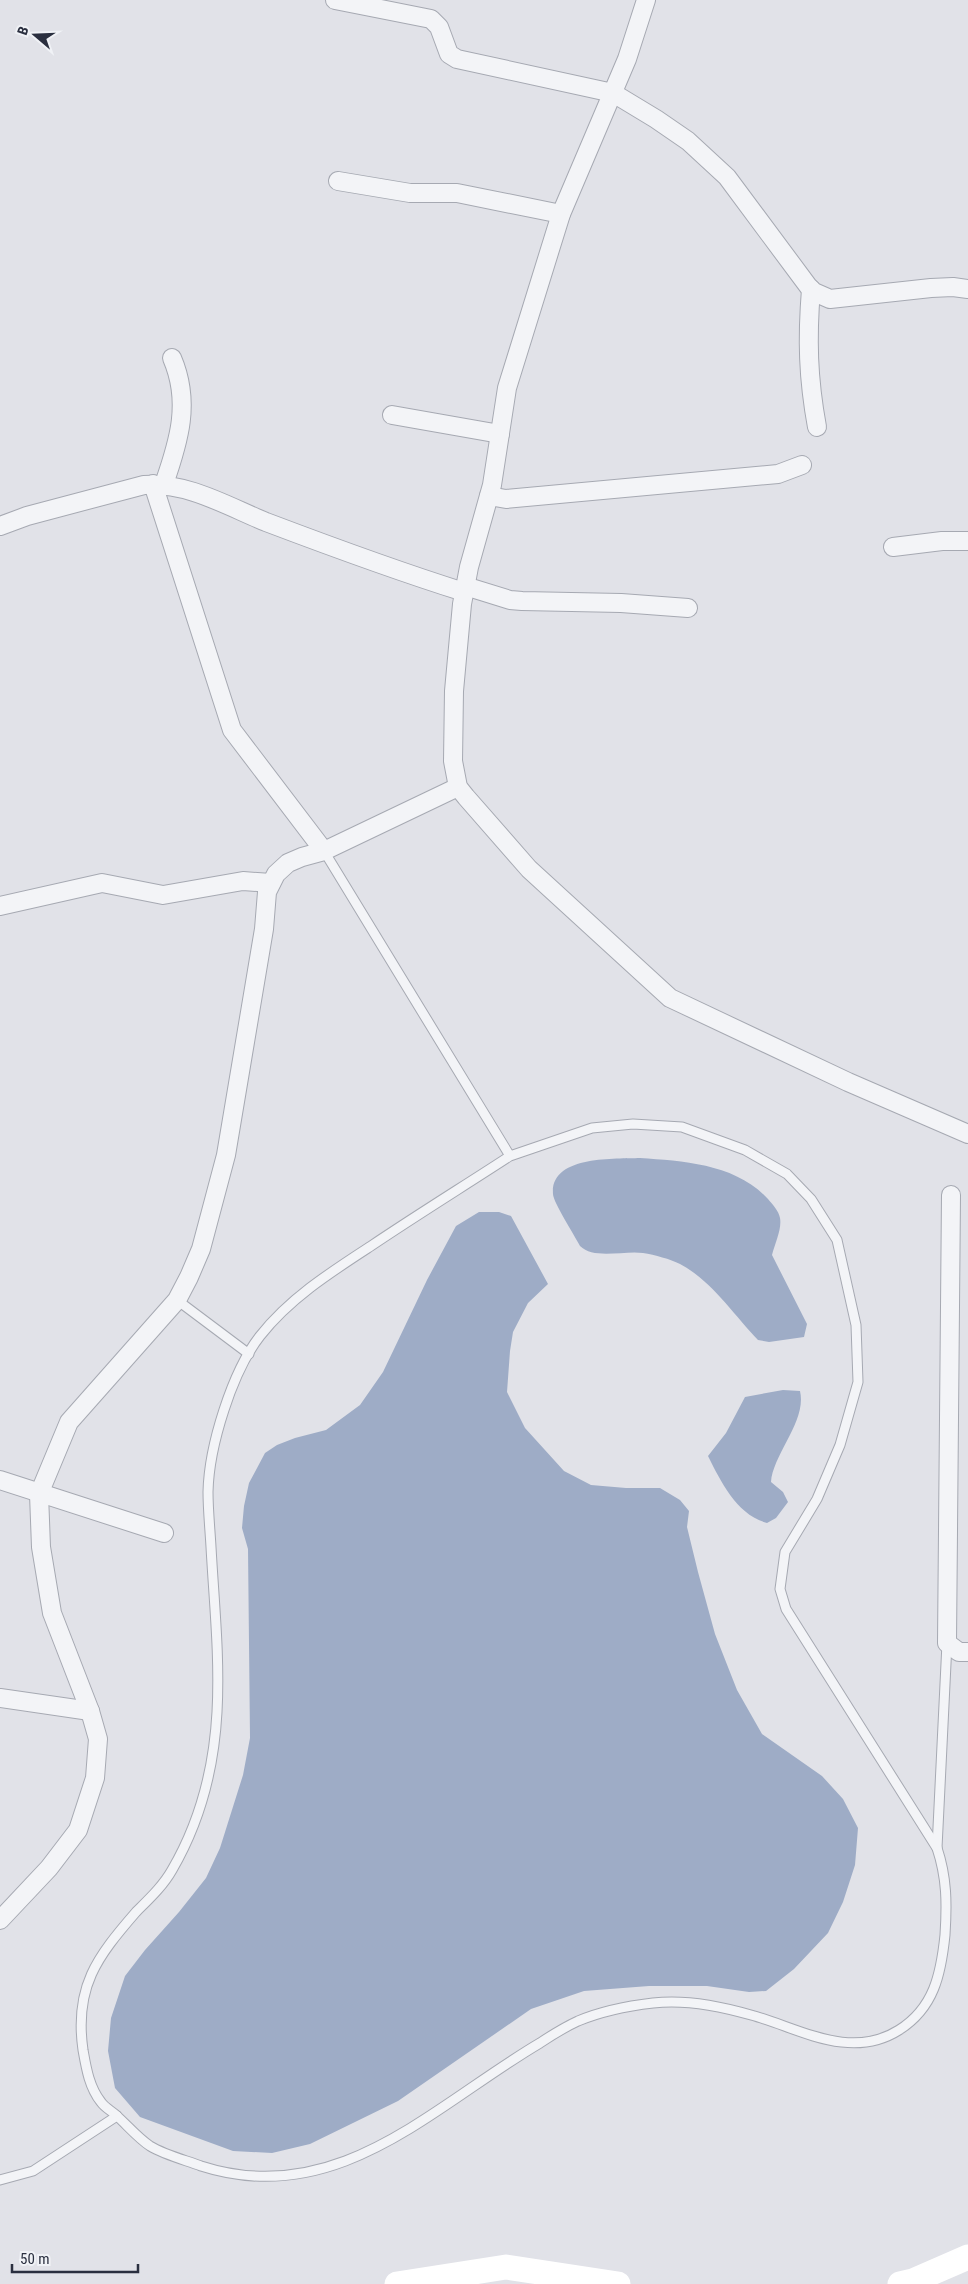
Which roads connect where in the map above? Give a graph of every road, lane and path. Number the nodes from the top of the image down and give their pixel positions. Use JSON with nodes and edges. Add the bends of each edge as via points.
{"nodes":[{"id":1,"x":335,"y":0,"type":"edge"},
{"id":2,"x":646,"y":0,"type":"edge"},
{"id":3,"x":613,"y":92,"type":"junction"},
{"id":4,"x":338,"y":181,"type":"dead end"},
{"id":5,"x":561,"y":214,"type":"junction"},
{"id":6,"x":811,"y":289,"type":"junction"},
{"id":7,"x":968,"y":289,"type":"edge"},
{"id":8,"x":172,"y":358,"type":"dead end"},
{"id":9,"x":392,"y":415,"type":"dead end"},
{"id":10,"x":817,"y":427,"type":"dead end"},
{"id":11,"x":500,"y":434,"type":"junction"},
{"id":12,"x":802,"y":465,"type":"dead end"},
{"id":13,"x":158,"y":484,"type":"junction"},
{"id":14,"x":489,"y":496,"type":"junction"},
{"id":15,"x":0,"y":526,"type":"edge"},
{"id":16,"x":968,"y":541,"type":"edge"},
{"id":17,"x":893,"y":547,"type":"dead end"},
{"id":18,"x":465,"y":589,"type":"junction"},
{"id":19,"x":688,"y":608,"type":"dead end"},
{"id":20,"x":458,"y":787,"type":"junction"},
{"id":21,"x":324,"y":851,"type":"junction"},
{"id":22,"x":271,"y":883,"type":"junction"},
{"id":23,"x":0,"y":906,"type":"edge"},
{"id":24,"x":968,"y":1134,"type":"edge"},
{"id":25,"x":510,"y":1156,"type":"junction"},
{"id":26,"x":951,"y":1195,"type":"dead end"},
{"id":27,"x":177,"y":1300,"type":"junction"},
{"id":28,"x":249,"y":1354,"type":"junction"},
{"id":29,"x":0,"y":1480,"type":"edge"},
{"id":30,"x":39,"y":1494,"type":"junction"},
{"id":31,"x":164,"y":1532,"type":"dead end"},
{"id":32,"x":947,"y":1643,"type":"junction"},
{"id":33,"x":968,"y":1652,"type":"edge"},
{"id":34,"x":0,"y":1698,"type":"edge"},
{"id":35,"x":90,"y":1711,"type":"junction"},
{"id":36,"x":937,"y":1848,"type":"junction"},
{"id":37,"x":0,"y":1920,"type":"edge"},
{"id":38,"x":117,"y":2116,"type":"junction"},
{"id":39,"x":0,"y":2180,"type":"edge"},
{"id":40,"x":968,"y":2257,"type":"edge"},
{"id":41,"x":397,"y":2284,"type":"edge"},
{"id":42,"x":618,"y":2284,"type":"edge"},
{"id":43,"x":900,"y":2284,"type":"edge"}],
"edges":[{"from":1,"to":3,"type":"street","via":[[430,18],[439,27],[449,54],[457,59]]},
{"from":2,"to":3,"type":"street"},
{"from":3,"to":5,"type":"street"},
{"from":3,"to":6,"type":"street","via":[[688,141],[710,160],[727,177]]},
{"from":4,"to":5,"type":"street","via":[[410,194],[457,193]]},
{"from":5,"to":11,"type":"street","via":[[514,364]]},
{"from":6,"to":7,"type":"street","via":[[830,299],[931,288]]},
{"from":6,"to":10,"type":"street","via":[[807,340]]},
{"from":8,"to":13,"type":"street","via":[[180,378],[182,407],[177,447]]},
{"from":9,"to":11,"type":"street"},
{"from":11,"to":14,"type":"street"},
{"from":12,"to":14,"type":"street","via":[[778,474],[506,499]]},
{"from":13,"to":15,"type":"street","via":[[144,484]]},
{"from":13,"to":18,"type":"street","via":[[212,498],[376,564]]},
{"from":13,"to":21,"type":"street","via":[[232,730]]},
{"from":14,"to":18,"type":"street"},
{"from":16,"to":17,"type":"street"},
{"from":18,"to":19,"type":"street","via":[[522,601]]},
{"from":18,"to":20,"type":"street","via":[[452,729]]},
{"from":20,"to":21,"type":"street"},
{"from":20,"to":24,"type":"street","via":[[529,869],[670,998],[848,1082]]},
{"from":21,"to":22,"type":"street","via":[[288,863]]},
{"from":21,"to":25,"type":"lane"},
{"from":22,"to":23,"type":"street","via":[[243,881],[162,895],[102,882]]},
{"from":22,"to":27,"type":"street","via":[[267,892],[242,1068],[219,1186],[200,1250]]},
{"from":25,"to":28,"type":"lane","via":[[354,1256],[296,1298],[257,1339]]},
{"from":25,"to":36,"type":"lane","via":[[592,1128],[633,1124],[682,1127],[745,1150],[787,1174],[811,1199],[837,1240],[856,1324],[858,1382],[840,1445],[817,1498],[785,1552],[780,1589],[786,1609]]},
{"from":26,"to":32,"type":"street"},
{"from":27,"to":28,"type":"lane"},
{"from":27,"to":30,"type":"street","via":[[69,1422]]},
{"from":28,"to":38,"type":"lane","via":[[231,1389],[216,1439],[208,1488],[217,1701],[212,1764],[199,1809],[172,1870],[102,1953],[84,1992],[81,2031],[87,2073],[101,2102]]},
{"from":29,"to":30,"type":"street"},
{"from":30,"to":31,"type":"street"},
{"from":30,"to":35,"type":"street","via":[[41,1548],[52,1613]]},
{"from":32,"to":33,"type":"street","via":[[959,1652]]},
{"from":32,"to":36,"type":"lane"},
{"from":34,"to":35,"type":"street"},
{"from":35,"to":37,"type":"street","via":[[98,1739],[95,1778],[78,1830],[49,1868]]},
{"from":36,"to":38,"type":"lane","via":[[944,1870],[947,1904],[942,1966],[924,2007],[904,2027],[883,2039],[856,2044],[830,2042],[756,2016],[710,2005],[660,2002],[608,2010],[575,2022],[525,2051],[442,2109],[369,2152],[335,2166],[291,2176],[259,2178],[222,2173],[184,2160],[148,2145]]},
{"from":38,"to":39,"type":"lane","via":[[34,2171]]},
{"from":40,"to":43,"type":"main road"},
{"from":41,"to":42,"type":"main road","via":[[506,2267]]}]}
